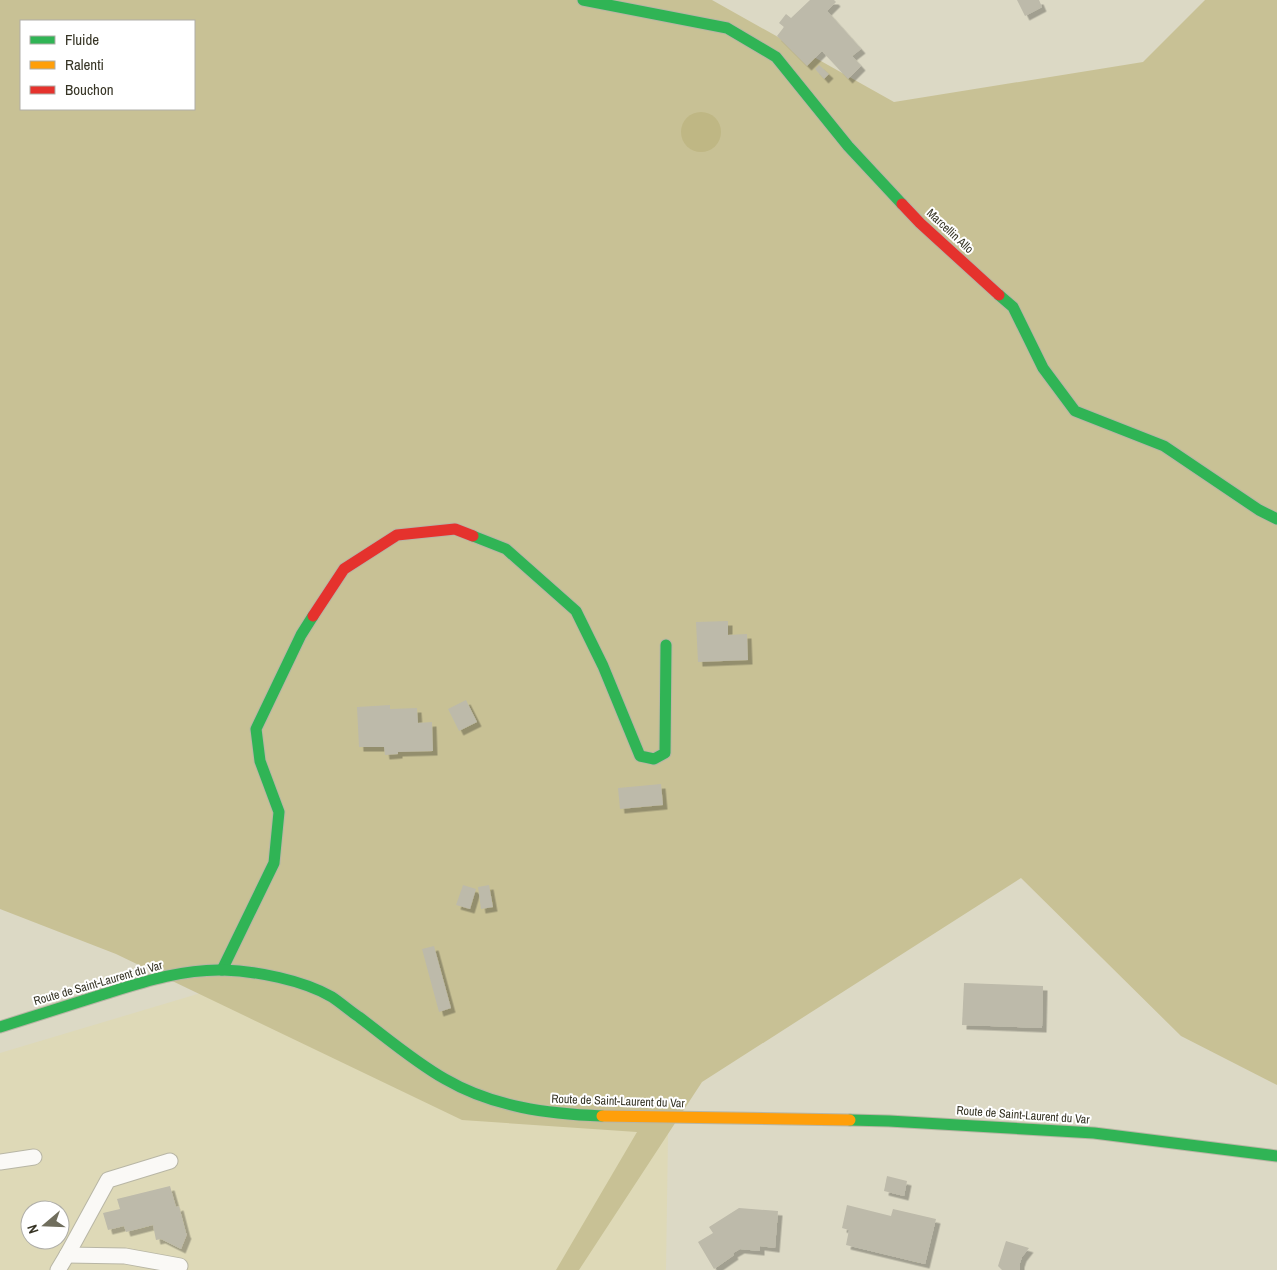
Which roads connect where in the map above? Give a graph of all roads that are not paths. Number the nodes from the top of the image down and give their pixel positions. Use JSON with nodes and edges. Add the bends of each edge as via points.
{"nodes":[{"id":1,"x":584,"y":0,"type":"edge"},
{"id":2,"x":1277,"y":519,"type":"edge"},
{"id":3,"x":666,"y":645,"type":"dead end"},
{"id":4,"x":222,"y":970,"type":"junction"},
{"id":5,"x":0,"y":1026,"type":"edge"},
{"id":6,"x":1277,"y":1156,"type":"edge"},
{"id":7,"x":34,"y":1157,"type":"dead end"},
{"id":8,"x":170,"y":1161,"type":"dead end"},
{"id":9,"x":0,"y":1162,"type":"edge"},
{"id":10,"x":67,"y":1255,"type":"junction"},
{"id":11,"x":180,"y":1266,"type":"dead end"},
{"id":12,"x":58,"y":1270,"type":"edge"}],
"edges":[{"from":1,"to":2,"type":"street","name":"Marcellin Allo","via":[[727,28],[776,57],[848,146],[920,223],[1013,307],[1043,368],[1075,411],[1164,446]]},
{"from":3,"to":4,"type":"street","via":[[664,753],[654,759],[640,756],[576,611],[506,549],[455,529],[397,535],[344,569],[301,635],[256,729],[260,761],[280,812],[274,863]]},
{"from":4,"to":5,"type":"street","name":"Route de Saint-Laurent du Var","via":[[194,971],[139,983]]},
{"from":4,"to":6,"type":"street","name":"Route de Saint-Laurent du Var","via":[[271,976],[314,988],[333,998],[446,1080],[484,1098],[515,1106],[575,1114],[889,1121],[1094,1133]]},
{"from":7,"to":9,"type":"lane"},
{"from":8,"to":10,"type":"lane","via":[[108,1180]]},
{"from":10,"to":11,"type":"lane","via":[[125,1256]]},
{"from":10,"to":12,"type":"lane"}]}
